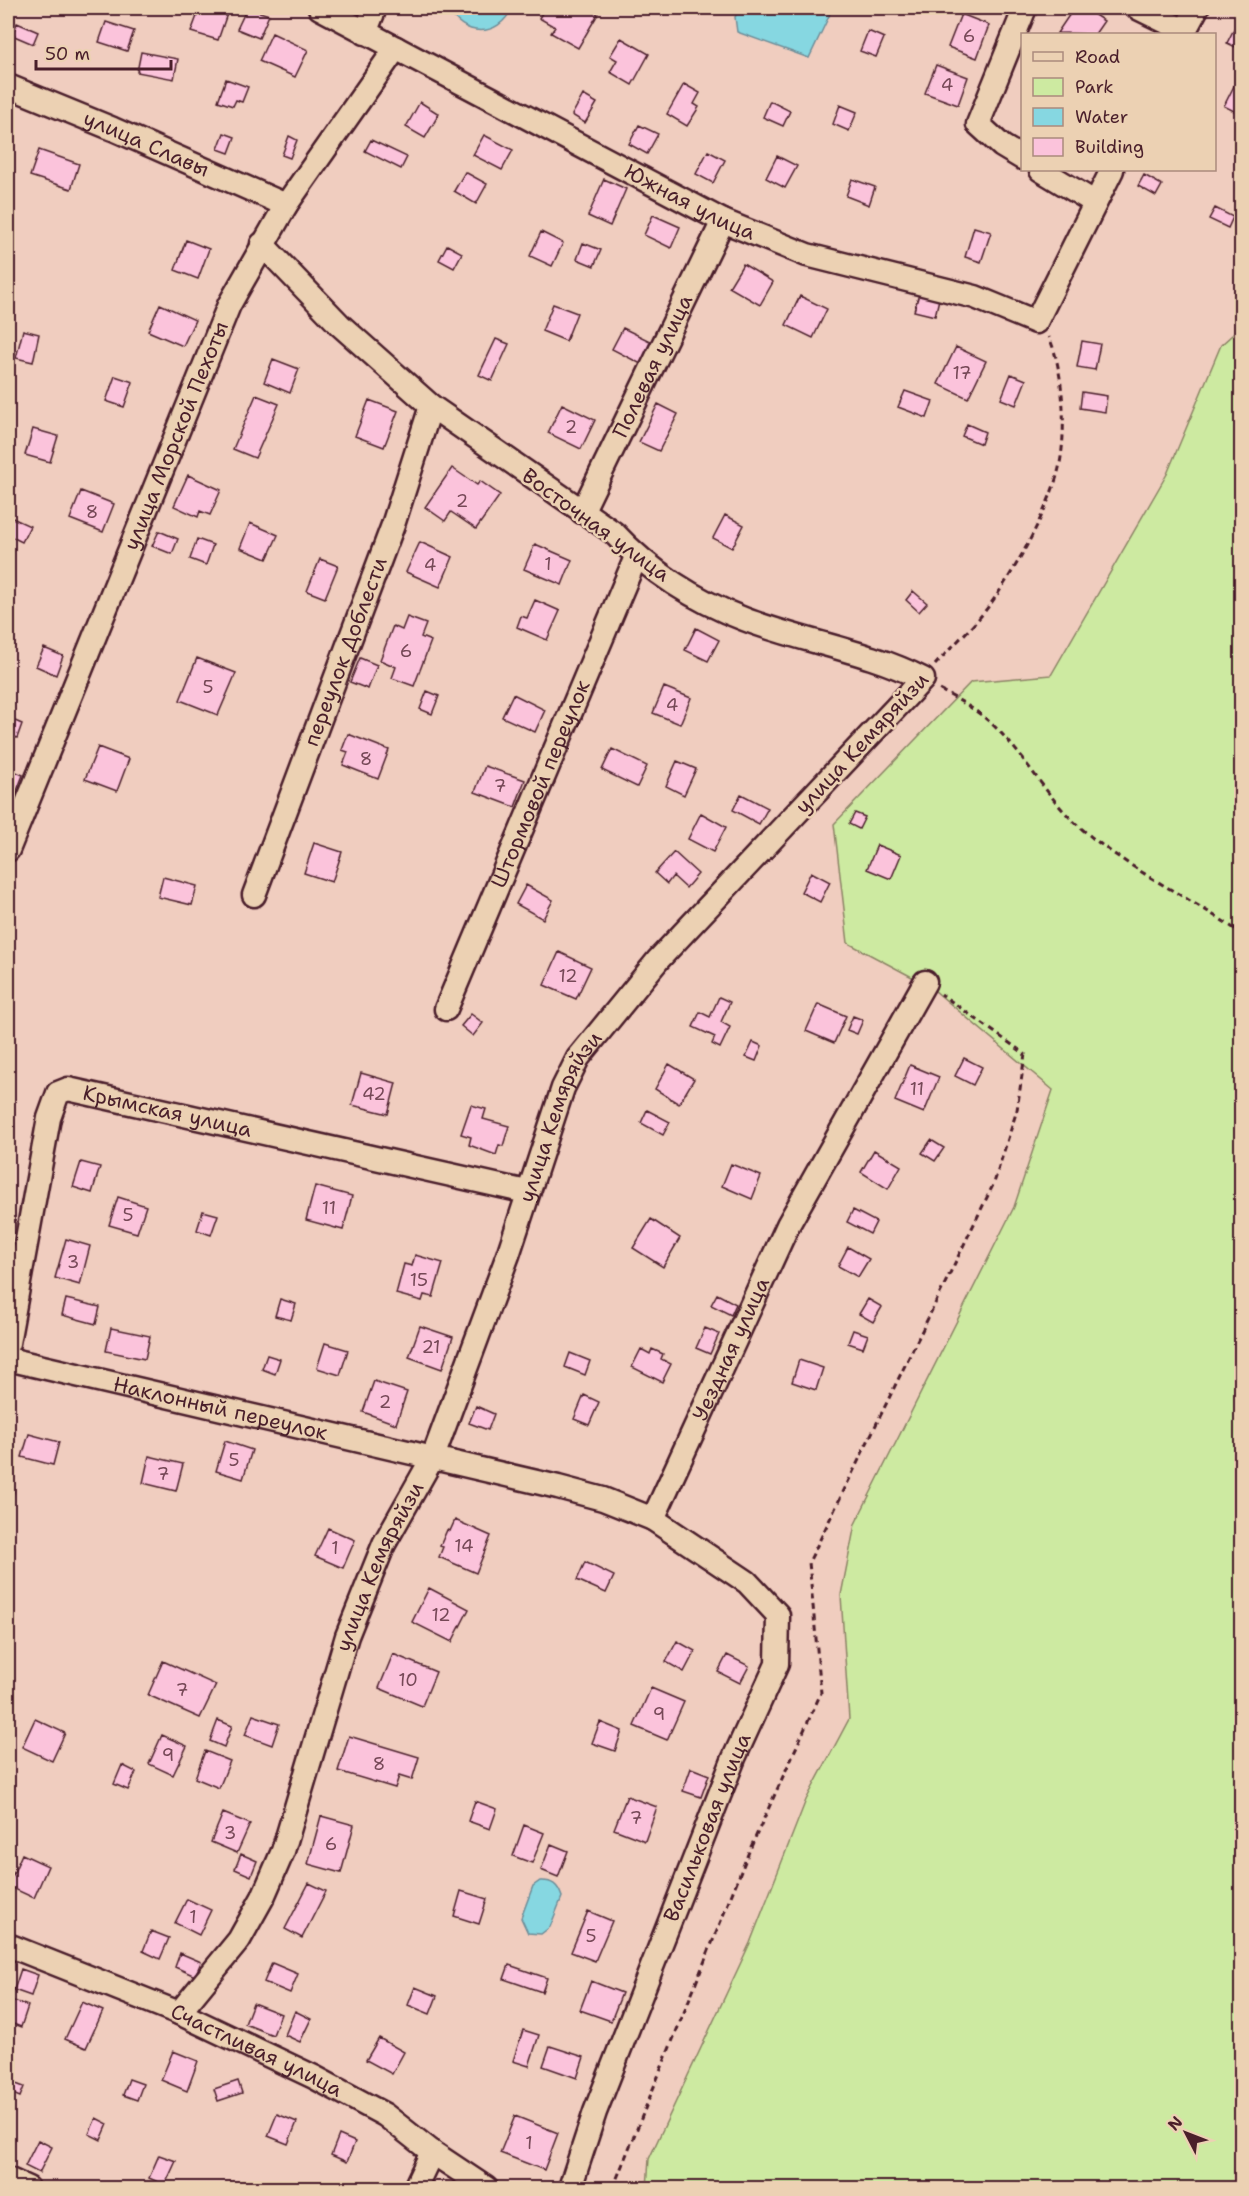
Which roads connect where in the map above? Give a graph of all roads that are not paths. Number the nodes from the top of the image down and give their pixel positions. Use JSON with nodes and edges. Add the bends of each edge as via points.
{"nodes":[{"id":1,"x":320,"y":8,"type":"edge"},
{"id":2,"x":375,"y":8,"type":"edge"},
{"id":3,"x":1024,"y":8,"type":"edge"},
{"id":4,"x":1138,"y":8,"type":"edge"},
{"id":5,"x":1197,"y":8,"type":"edge"},
{"id":6,"x":365,"y":33,"type":"junction"},
{"id":7,"x":1184,"y":33,"type":"edge"},
{"id":8,"x":396,"y":48,"type":"junction"},
{"id":9,"x":8,"y":86,"type":"edge"},
{"id":10,"x":1021,"y":157,"type":"edge"},
{"id":11,"x":1043,"y":171,"type":"edge"},
{"id":12,"x":1111,"y":171,"type":"edge"},
{"id":13,"x":1094,"y":202,"type":"junction"},
{"id":14,"x":286,"y":205,"type":"junction"},
{"id":15,"x":723,"y":221,"type":"junction"},
{"id":16,"x":262,"y":244,"type":"junction"},
{"id":17,"x":430,"y":406,"type":"junction"},
{"id":18,"x":582,"y":512,"type":"junction"},
{"id":19,"x":636,"y":557,"type":"junction"},
{"id":20,"x":923,"y":679,"type":"joint"},
{"id":21,"x":8,"y":850,"type":"edge"},
{"id":22,"x":254,"y":895,"type":"dead end"},
{"id":23,"x":925,"y":982,"type":"road end"},
{"id":24,"x":446,"y":1009,"type":"dead end"},
{"id":25,"x":527,"y":1192,"type":"junction"},
{"id":26,"x":8,"y":1343,"type":"edge"},
{"id":27,"x":8,"y":1359,"type":"edge"},
{"id":28,"x":433,"y":1456,"type":"junction"},
{"id":29,"x":653,"y":1519,"type":"junction"},
{"id":30,"x":8,"y":1945,"type":"edge"},
{"id":31,"x":179,"y":2013,"type":"junction"},
{"id":32,"x":432,"y":2152,"type":"junction"},
{"id":33,"x":416,"y":2188,"type":"edge"},
{"id":34,"x":486,"y":2188,"type":"edge"},
{"id":35,"x":570,"y":2188,"type":"edge"}],
"edges":[{"from":1,"to":6,"type":"street","name":"Южная улица"},
{"from":2,"to":6,"type":"street"},
{"from":3,"to":10,"type":"street","via":[[978,124]]},
{"from":4,"to":7,"type":"street"},
{"from":5,"to":7,"type":"street"},
{"from":6,"to":8,"type":"street","name":"Южная улица"},
{"from":8,"to":14,"type":"street","name":"улица Морской Пехоты"},
{"from":8,"to":15,"type":"street","name":"Южная улица"},
{"from":9,"to":14,"type":"street","name":"улица Славы"},
{"from":11,"to":13,"type":"street"},
{"from":12,"to":13,"type":"street"},
{"from":13,"to":15,"type":"street","name":"Южная улица","via":[[1036,322],[975,297],[807,255]]},
{"from":14,"to":16,"type":"street","name":"улица Морской Пехоты"},
{"from":15,"to":18,"type":"street","name":"Полевая улица"},
{"from":16,"to":17,"type":"street","name":"Восточная улица","via":[[340,325]]},
{"from":16,"to":21,"type":"street","name":"улица Морской Пехоты","via":[[229,304]]},
{"from":17,"to":18,"type":"street","name":"Восточная улица"},
{"from":17,"to":22,"type":"street","name":"переулок Доблести","via":[[393,525]]},
{"from":18,"to":19,"type":"street","name":"Восточная улица","via":[[614,533]]},
{"from":19,"to":20,"type":"street","name":"Восточная улица","via":[[688,592],[744,619],[891,663]]},
{"from":19,"to":24,"type":"street","name":"Штормовой переулок"},
{"from":20,"to":25,"type":"street","name":"улица Кемяряйзи","via":[[658,960],[596,1033],[562,1088]]},
{"from":23,"to":29,"type":"street","name":"Уездная улица","via":[[788,1225]]},
{"from":25,"to":26,"type":"street","name":"Крымская улица","via":[[68,1089],[58,1093],[49,1118]]},
{"from":25,"to":28,"type":"street","name":"улица Кемяряйзи","via":[[508,1255]]},
{"from":27,"to":28,"type":"street","name":"Наклонный переулок"},
{"from":28,"to":29,"type":"street","via":[[603,1498]]},
{"from":28,"to":31,"type":"street","name":"улица Кемяряйзи","via":[[384,1544],[347,1636],[282,1851],[263,1897],[239,1940]]},
{"from":29,"to":35,"type":"street","name":"Васильковая улица","via":[[747,1582],[778,1615],[777,1664],[734,1758],[595,2112]]},
{"from":30,"to":31,"type":"street","name":"Счастливая улица"},
{"from":31,"to":32,"type":"street","name":"Счастливая улица","via":[[385,2115]]},
{"from":32,"to":33,"type":"street"},
{"from":32,"to":34,"type":"street","name":"Счастливая улица"}]}
